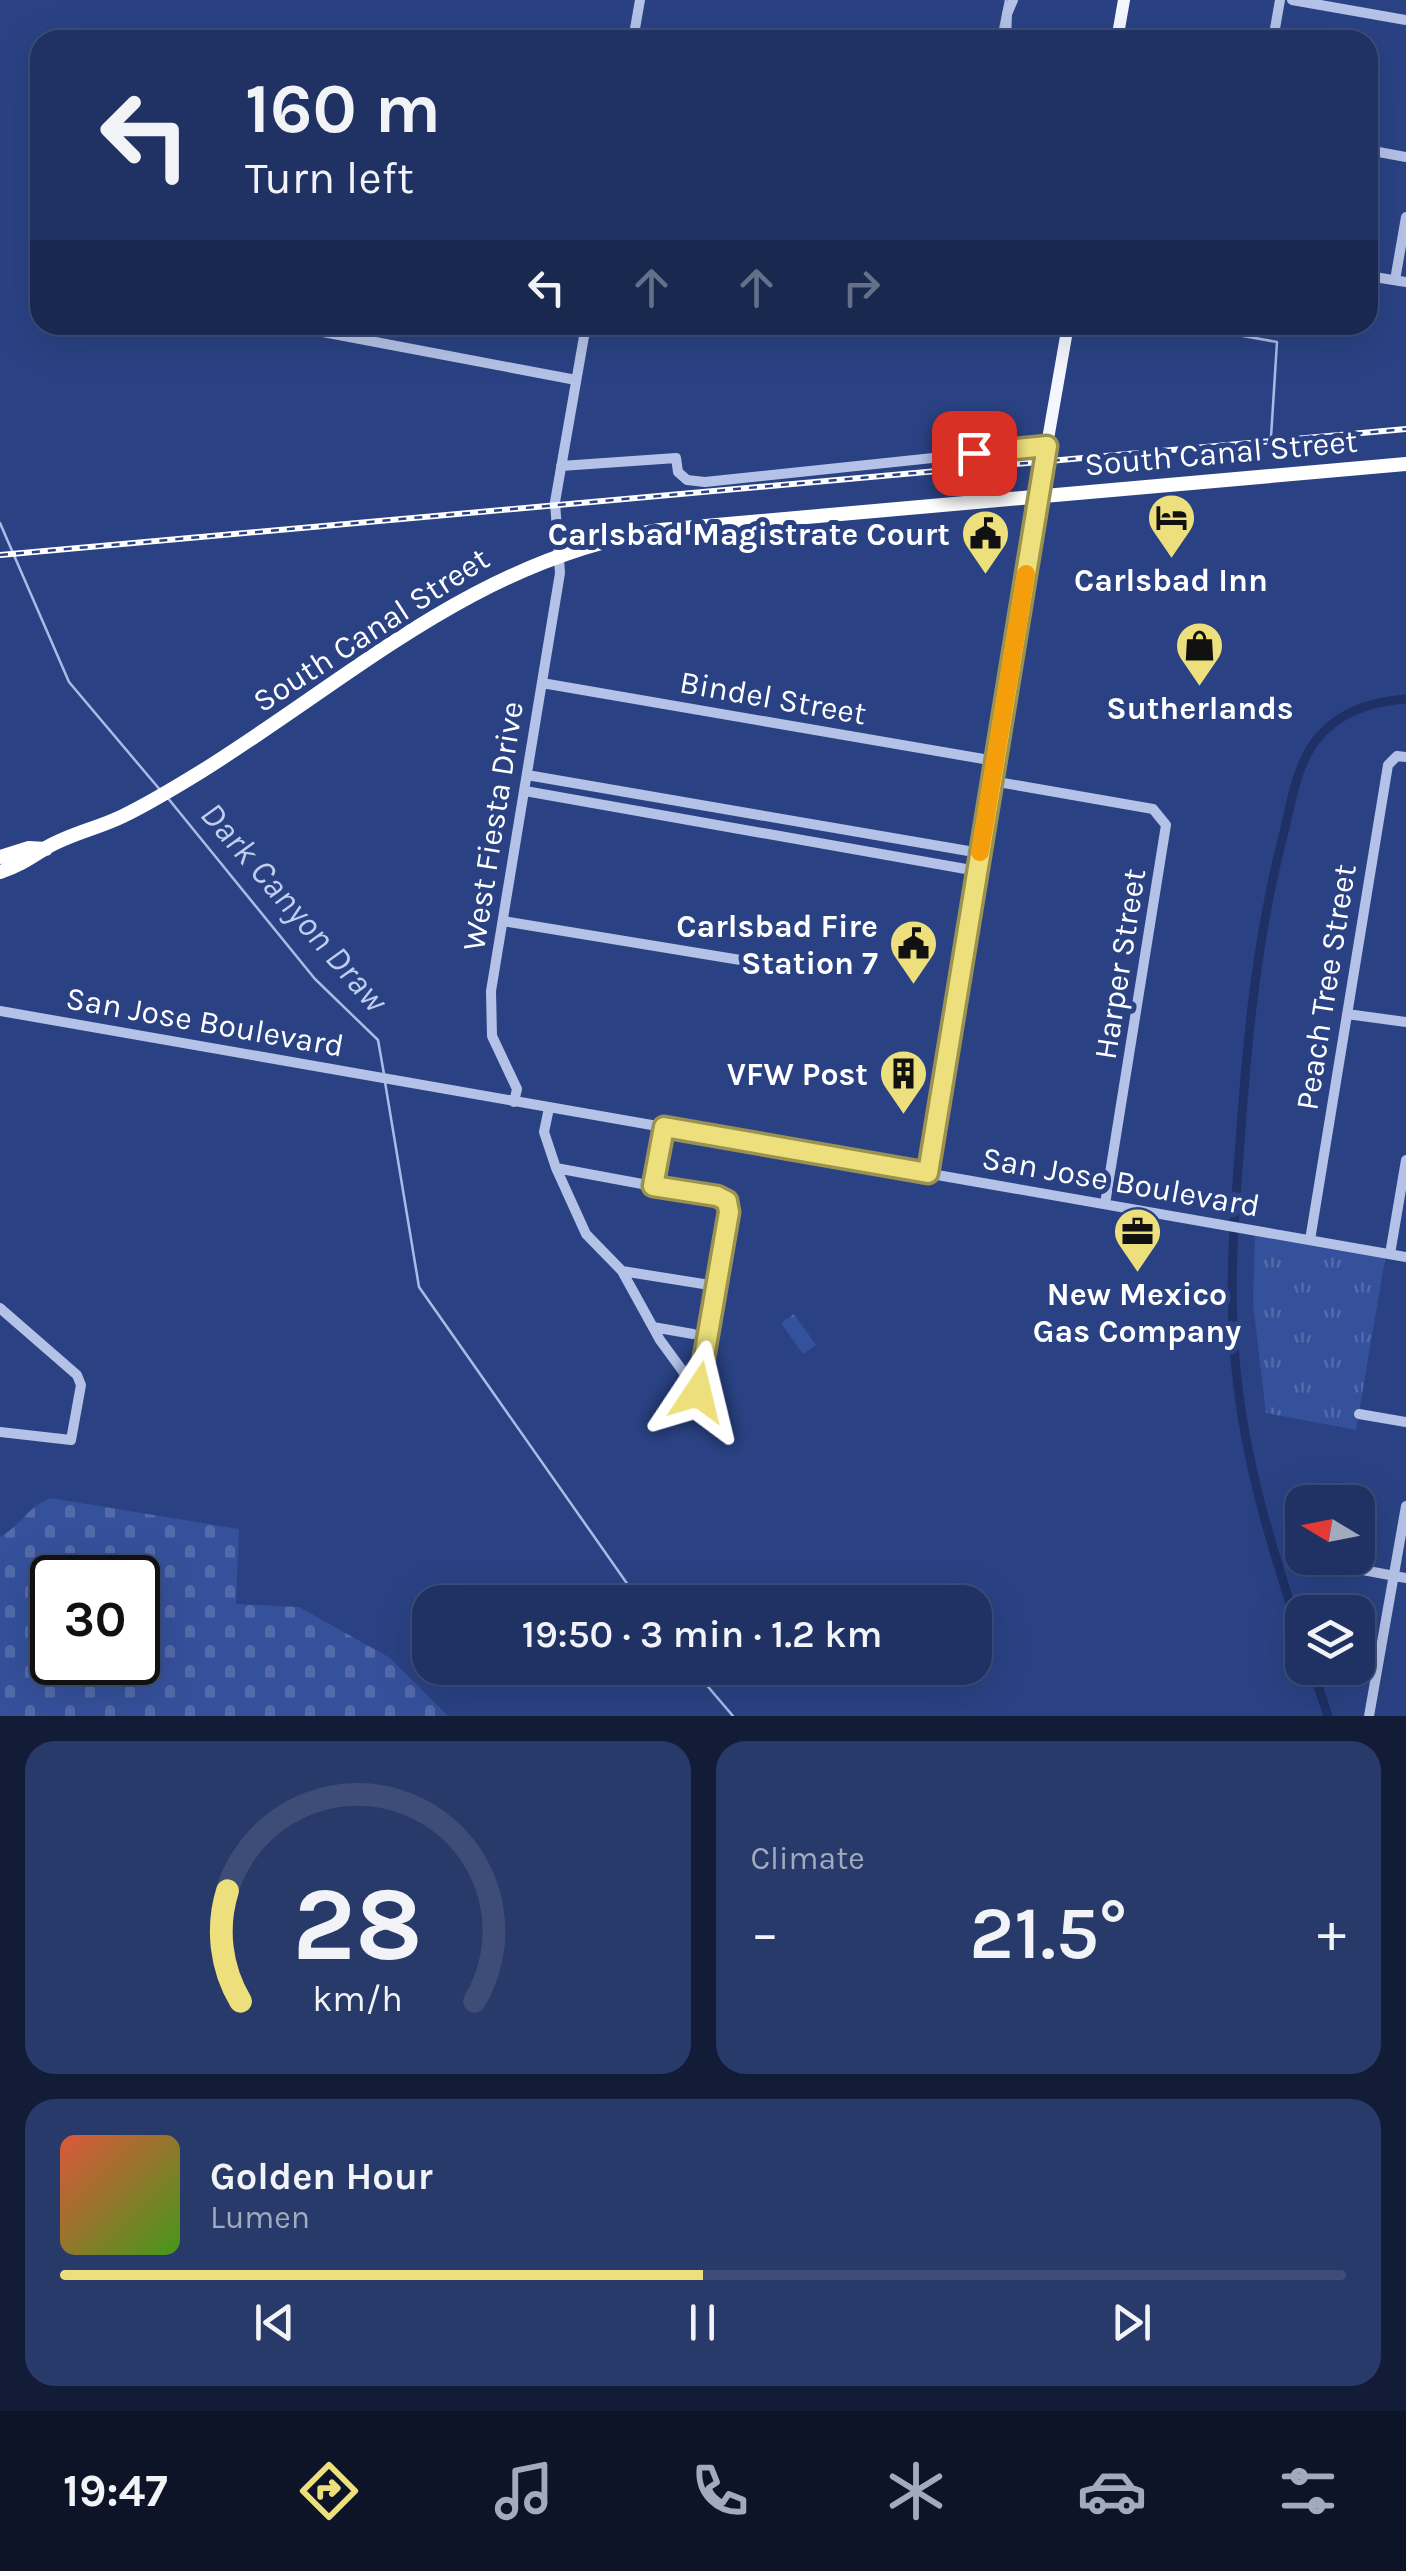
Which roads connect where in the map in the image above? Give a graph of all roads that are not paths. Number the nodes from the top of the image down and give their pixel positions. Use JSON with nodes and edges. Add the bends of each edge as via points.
{"nodes":[{"id":1,"x":640,"y":0,"type":"edge"},
{"id":2,"x":1013,"y":0,"type":"edge"},
{"id":3,"x":1124,"y":0,"type":"edge"},
{"id":4,"x":1280,"y":0,"type":"edge"},
{"id":5,"x":1292,"y":0,"type":"edge"},
{"id":6,"x":1406,"y":20,"type":"edge"},
{"id":7,"x":635,"y":30,"type":"edge"},
{"id":8,"x":1006,"y":30,"type":"edge"},
{"id":9,"x":1118,"y":30,"type":"edge"},
{"id":10,"x":1275,"y":30,"type":"edge"},
{"id":11,"x":1378,"y":152,"type":"edge"},
{"id":12,"x":1406,"y":157,"type":"edge"},
{"id":13,"x":1406,"y":217,"type":"edge"},
{"id":14,"x":1400,"y":281,"type":"edge"},
{"id":15,"x":339,"y":335,"type":"edge"},
{"id":16,"x":584,"y":335,"type":"edge"},
{"id":17,"x":1066,"y":335,"type":"edge"},
{"id":18,"x":576,"y":380,"type":"junction"},
{"id":19,"x":1047,"y":446,"type":"junction"},
{"id":20,"x":1406,"y":464,"type":"edge"},
{"id":21,"x":561,"y":466,"type":"junction"},
{"id":22,"x":1038,"y":496,"type":"junction"},
{"id":23,"x":560,"y":553,"type":"junction"},
{"id":24,"x":542,"y":683,"type":"junction"},
{"id":25,"x":1406,"y":757,"type":"edge"},
{"id":26,"x":995,"y":761,"type":"junction"},
{"id":27,"x":527,"y":775,"type":"junction"},
{"id":28,"x":992,"y":781,"type":"junction"},
{"id":29,"x":525,"y":790,"type":"junction"},
{"id":30,"x":46,"y":848,"type":"junction"},
{"id":31,"x":980,"y":853,"type":"junction"},
{"id":32,"x":0,"y":857,"type":"edge"},
{"id":33,"x":977,"y":871,"type":"junction"},
{"id":34,"x":0,"y":872,"type":"edge"},
{"id":35,"x":503,"y":922,"type":"junction"},
{"id":36,"x":795,"y":969,"type":"dead end"},
{"id":37,"x":0,"y":1010,"type":"edge"},
{"id":38,"x":1347,"y":1014,"type":"junction"},
{"id":39,"x":1406,"y":1022,"type":"edge"},
{"id":40,"x":514,"y":1102,"type":"junction"},
{"id":41,"x":549,"y":1108,"type":"junction"},
{"id":42,"x":664,"y":1127,"type":"junction"},
{"id":43,"x":1406,"y":1160,"type":"edge"},
{"id":44,"x":556,"y":1168,"type":"junction"},
{"id":45,"x":928,"y":1173,"type":"junction"},
{"id":46,"x":653,"y":1186,"type":"junction"},
{"id":47,"x":1105,"y":1204,"type":"junction"},
{"id":48,"x":1310,"y":1240,"type":"junction"},
{"id":49,"x":1390,"y":1254,"type":"junction"},
{"id":50,"x":1406,"y":1257,"type":"edge"},
{"id":51,"x":622,"y":1271,"type":"junction"},
{"id":52,"x":716,"y":1286,"type":"junction"},
{"id":53,"x":0,"y":1308,"type":"edge"},
{"id":54,"x":653,"y":1327,"type":"junction"},
{"id":55,"x":693,"y":1334,"type":"dead end"},
{"id":56,"x":698,"y":1392,"type":"junction"},
{"id":57,"x":1359,"y":1414,"type":"dead end"},
{"id":58,"x":1406,"y":1422,"type":"edge"},
{"id":59,"x":726,"y":1426,"type":"dead end"},
{"id":60,"x":0,"y":1432,"type":"edge"},
{"id":61,"x":1406,"y":1506,"type":"edge"},
{"id":62,"x":1375,"y":1572,"type":"edge"},
{"id":63,"x":1400,"y":1576,"type":"edge"},
{"id":64,"x":1369,"y":1716,"type":"edge"}],
"edges":[{"from":1,"to":7,"type":"street"},
{"from":2,"to":8,"type":"street"},
{"from":3,"to":9,"type":"main road"},
{"from":4,"to":10,"type":"street"},
{"from":5,"to":6,"type":"street"},
{"from":11,"to":12,"type":"street"},
{"from":13,"to":14,"type":"street"},
{"from":15,"to":18,"type":"street"},
{"from":16,"to":18,"type":"street","name":"West Fiesta Drive"},
{"from":17,"to":19,"type":"main road"},
{"from":18,"to":21,"type":"street","name":"West Fiesta Drive"},
{"from":19,"to":21,"type":"street","via":[[705,482],[687,480],[676,458]]},
{"from":19,"to":22,"type":"main road"},
{"from":20,"to":22,"type":"highway","name":"South Canal Street"},
{"from":21,"to":23,"type":"street","name":"West Fiesta Drive","via":[[554,521]]},
{"from":22,"to":23,"type":"highway","name":"South Canal Street","via":[[660,530]]},
{"from":22,"to":26,"type":"street"},
{"from":23,"to":24,"type":"street","name":"West Fiesta Drive"},
{"from":23,"to":30,"type":"highway","name":"South Canal Street","via":[[467,595],[152,801]]},
{"from":24,"to":26,"type":"street","name":"Bindel Street"},
{"from":24,"to":27,"type":"street","name":"West Fiesta Drive"},
{"from":25,"to":38,"type":"street","name":"Peach Tree Street","via":[[1388,765]]},
{"from":26,"to":28,"type":"street"},
{"from":27,"to":29,"type":"street","name":"West Fiesta Drive"},
{"from":27,"to":31,"type":"street"},
{"from":28,"to":31,"type":"street"},
{"from":28,"to":47,"type":"street","name":"Harper Street","via":[[1153,809],[1167,830]]},
{"from":29,"to":33,"type":"street"},
{"from":29,"to":35,"type":"street","name":"West Fiesta Drive"},
{"from":30,"to":32,"type":"highway","name":"South Canal Street"},
{"from":30,"to":34,"type":"highway","name":"South Canal Street","via":[[32,861]]},
{"from":31,"to":33,"type":"street"},
{"from":33,"to":45,"type":"street"},
{"from":35,"to":36,"type":"street"},
{"from":35,"to":40,"type":"street","name":"West Fiesta Drive","via":[[490,1022],[517,1089]]},
{"from":37,"to":40,"type":"street","name":"San Jose Boulevard"},
{"from":38,"to":39,"type":"street"},
{"from":38,"to":48,"type":"street","name":"Peach Tree Street"},
{"from":40,"to":41,"type":"street","name":"San Jose Boulevard"},
{"from":41,"to":42,"type":"street","name":"San Jose Boulevard"},
{"from":41,"to":44,"type":"street","via":[[544,1132]]},
{"from":42,"to":45,"type":"street","name":"San Jose Boulevard"},
{"from":42,"to":46,"type":"street"},
{"from":43,"to":49,"type":"street"},
{"from":44,"to":46,"type":"street"},
{"from":44,"to":51,"type":"street","via":[[586,1234]]},
{"from":45,"to":47,"type":"street","name":"San Jose Boulevard"},
{"from":46,"to":52,"type":"street","via":[[727,1201]]},
{"from":47,"to":48,"type":"street","name":"San Jose Boulevard"},
{"from":48,"to":49,"type":"street","name":"San Jose Boulevard"},
{"from":49,"to":50,"type":"street","name":"San Jose Boulevard"},
{"from":51,"to":52,"type":"street"},
{"from":51,"to":54,"type":"street"},
{"from":52,"to":56,"type":"street"},
{"from":53,"to":60,"type":"street","via":[[80,1380],[72,1440]]},
{"from":54,"to":55,"type":"street"},
{"from":54,"to":56,"type":"street"},
{"from":56,"to":59,"type":"street"},
{"from":57,"to":58,"type":"street"},
{"from":61,"to":63,"type":"street"},
{"from":62,"to":63,"type":"street"},
{"from":63,"to":64,"type":"street"}]}
